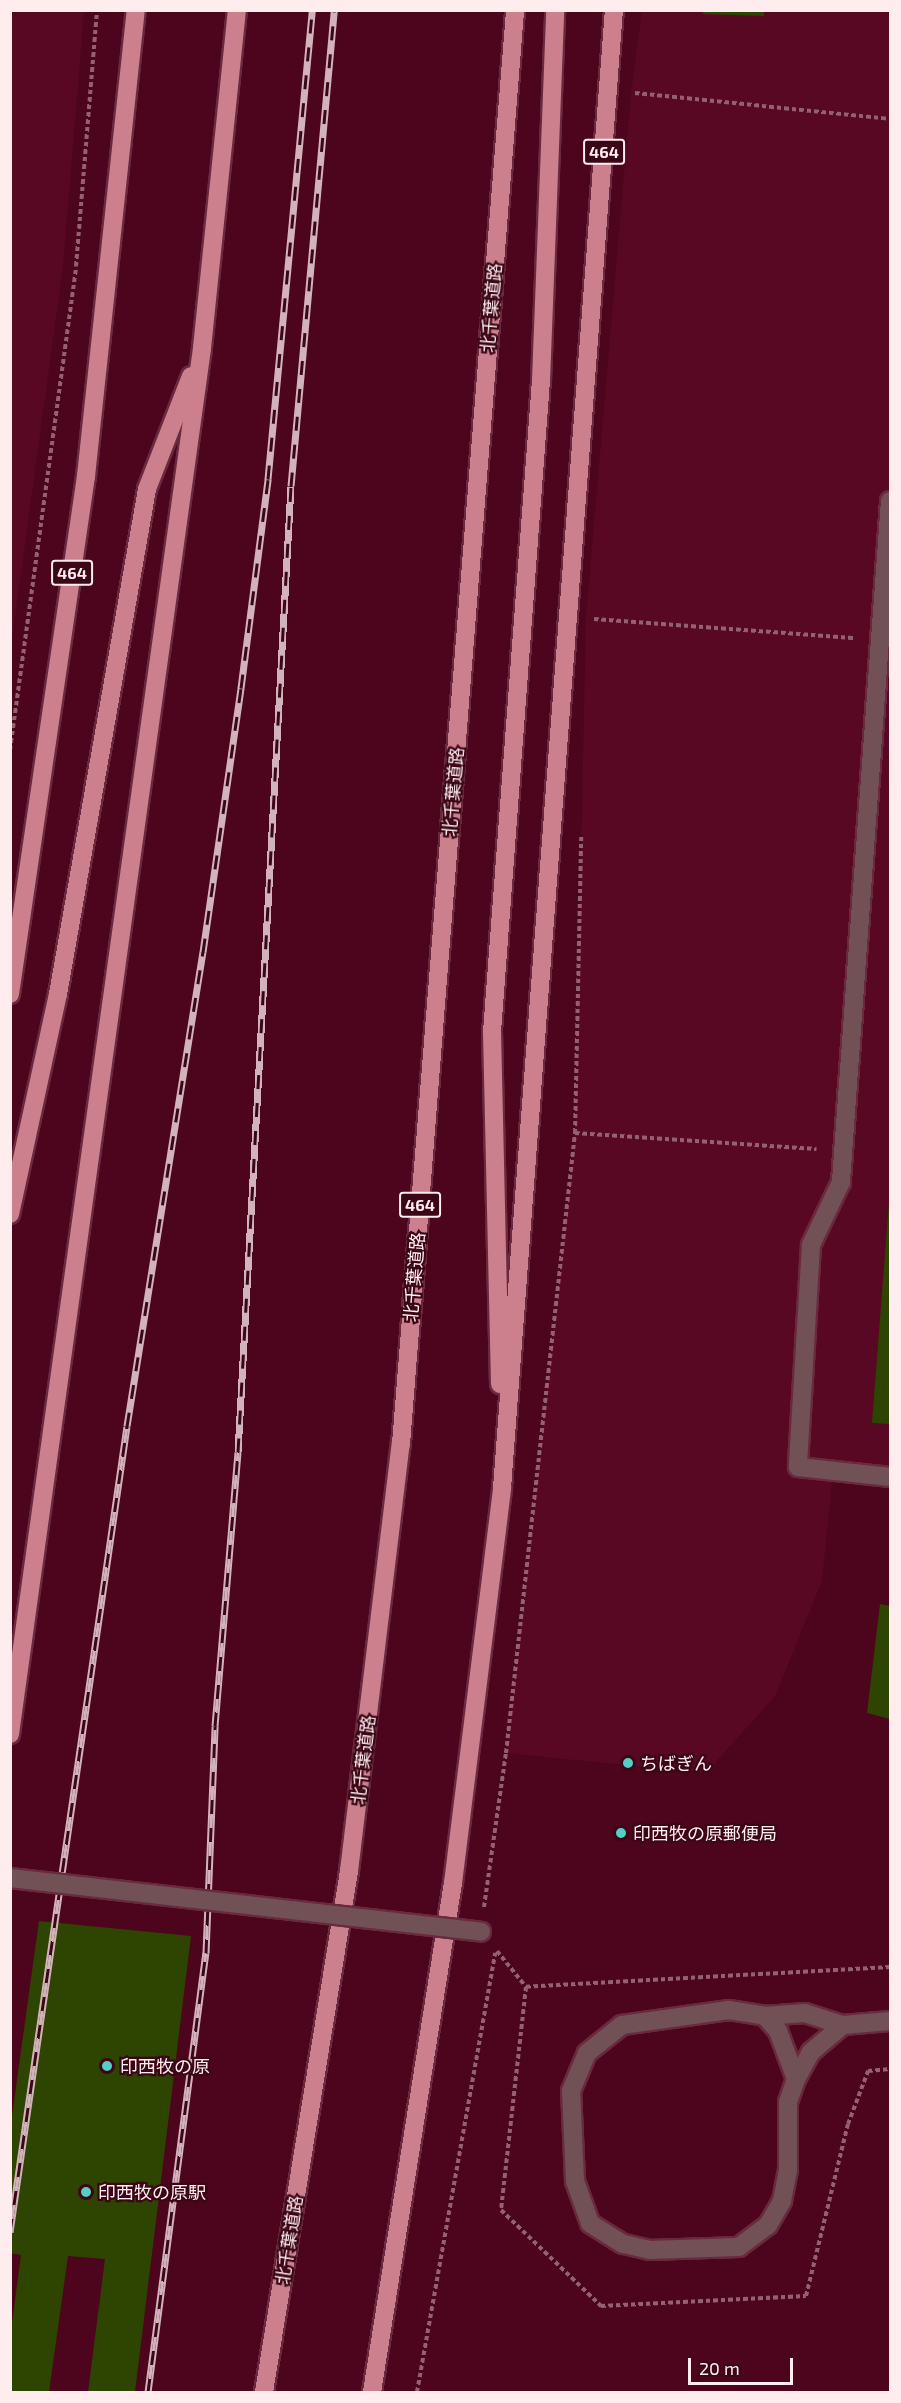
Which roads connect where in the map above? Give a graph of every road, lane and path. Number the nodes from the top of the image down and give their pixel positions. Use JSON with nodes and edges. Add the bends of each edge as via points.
{"nodes":[{"id":1,"x":97,"y":10,"type":"edge"},
{"id":2,"x":136,"y":10,"type":"edge"},
{"id":3,"x":237,"y":10,"type":"edge"},
{"id":4,"x":515,"y":10,"type":"edge"},
{"id":5,"x":555,"y":10,"type":"edge"},
{"id":6,"x":614,"y":10,"type":"edge"},
{"id":7,"x":630,"y":93,"type":"dead end"},
{"id":8,"x":891,"y":119,"type":"edge"},
{"id":9,"x":202,"y":348,"type":"junction"},
{"id":10,"x":891,"y":501,"type":"edge"},
{"id":11,"x":586,"y":618,"type":"dead end"},
{"id":12,"x":880,"y":640,"type":"junction"},
{"id":13,"x":10,"y":750,"type":"edge"},
{"id":14,"x":10,"y":994,"type":"edge"},
{"id":15,"x":575,"y":1133,"type":"dead end"},
{"id":16,"x":844,"y":1151,"type":"junction"},
{"id":17,"x":10,"y":1214,"type":"edge"},
{"id":18,"x":891,"y":1477,"type":"edge"},
{"id":19,"x":502,"y":1488,"type":"junction"},
{"id":20,"x":10,"y":1734,"type":"edge"},
{"id":21,"x":10,"y":1878,"type":"edge"},
{"id":22,"x":481,"y":1932,"type":"joint"},
{"id":23,"x":496,"y":1950,"type":"junction"},
{"id":24,"x":891,"y":1967,"type":"edge"},
{"id":25,"x":526,"y":1987,"type":"junction"},
{"id":26,"x":765,"y":2016,"type":"junction"},
{"id":27,"x":891,"y":2021,"type":"edge"},
{"id":28,"x":843,"y":2025,"type":"junction"},
{"id":29,"x":891,"y":2069,"type":"edge"},
{"id":30,"x":796,"y":2079,"type":"junction"},
{"id":31,"x":264,"y":2392,"type":"edge"},
{"id":32,"x":372,"y":2392,"type":"edge"},
{"id":33,"x":417,"y":2392,"type":"edge"}],
"edges":[{"from":1,"to":13,"type":"path","via":[[76,266]]},
{"from":2,"to":14,"type":"highway","number":"464","via":[[86,476]]},
{"from":3,"to":9,"type":"highway"},
{"from":4,"to":31,"type":"highway","name":"北千葉道路","number":"464","via":[[401,1444],[349,1871]]},
{"from":5,"to":19,"type":"highway","via":[[541,381],[492,1032]]},
{"from":6,"to":19,"type":"highway","number":"464"},
{"from":7,"to":8,"type":"path"},
{"from":9,"to":17,"type":"highway","via":[[147,489],[58,994]]},
{"from":9,"to":20,"type":"highway"},
{"from":10,"to":12,"type":"street"},
{"from":11,"to":12,"type":"path"},
{"from":12,"to":16,"type":"street"},
{"from":15,"to":16,"type":"path"},
{"from":16,"to":18,"type":"street","via":[[841,1182],[811,1245],[798,1467]]},
{"from":19,"to":32,"type":"highway","number":"464","via":[[453,1883]]},
{"from":21,"to":22,"type":"street","bridge":true},
{"from":22,"to":23,"type":"path"},
{"from":23,"to":25,"type":"path"},
{"from":23,"to":33,"type":"path"},
{"from":24,"to":25,"type":"path"},
{"from":25,"to":29,"type":"path","via":[[501,2210],[601,2306],[806,2296],[848,2124],[868,2071]]},
{"from":26,"to":28,"type":"street","via":[[805,2013]]},
{"from":26,"to":30,"type":"street","via":[[778,2031]]},
{"from":26,"to":30,"type":"street","via":[[729,2010],[622,2025],[587,2053],[571,2091],[575,2181],[590,2223],[623,2244],[650,2250],[738,2247],[768,2225],[782,2201],[788,2170],[788,2102]]},
{"from":27,"to":28,"type":"street"},
{"from":28,"to":30,"type":"street","via":[[811,2052]]}]}
